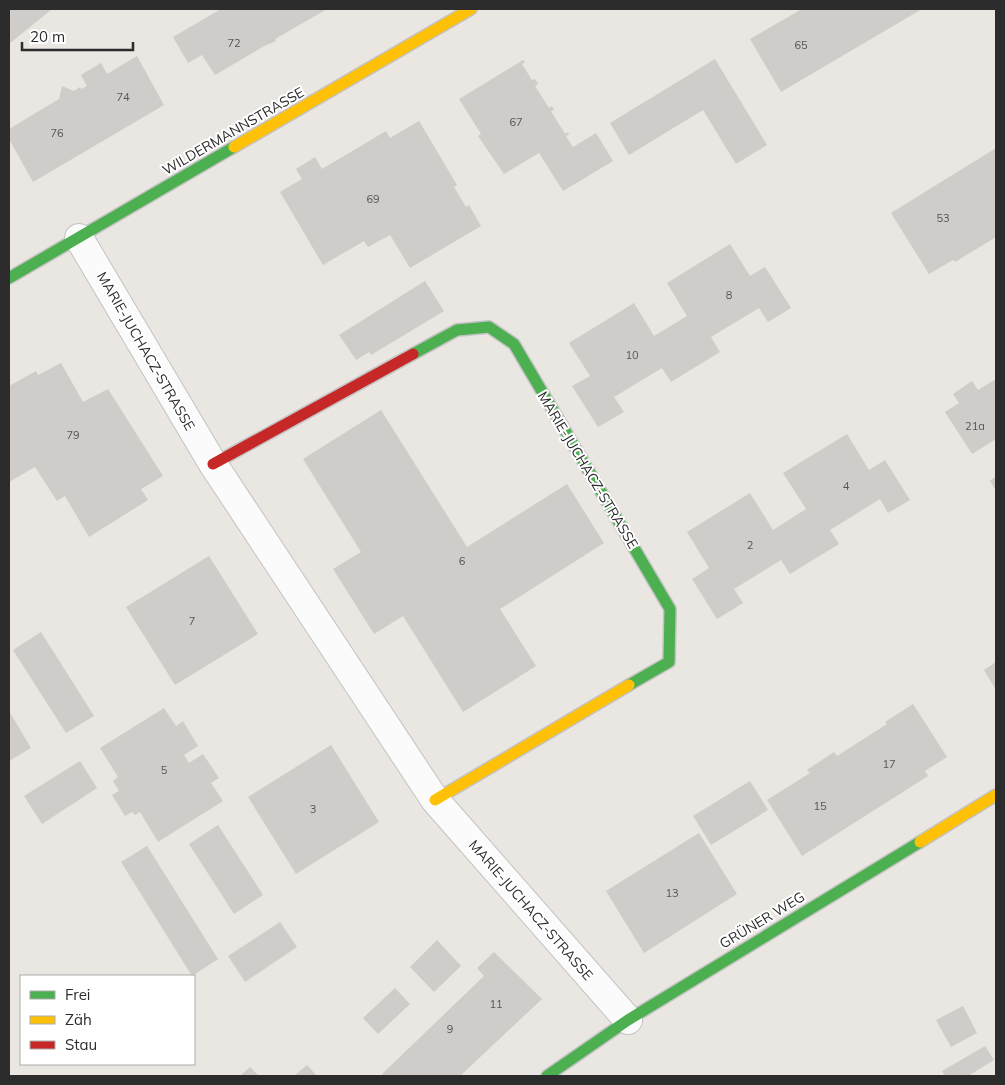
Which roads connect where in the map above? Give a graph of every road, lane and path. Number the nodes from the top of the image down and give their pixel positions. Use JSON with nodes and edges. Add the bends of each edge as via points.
{"nodes":[{"id":1,"x":471,"y":9,"type":"edge"},
{"id":2,"x":79,"y":238,"type":"junction"},
{"id":3,"x":9,"y":278,"type":"edge"},
{"id":4,"x":213,"y":464,"type":"junction"},
{"id":5,"x":996,"y":794,"type":"edge"},
{"id":6,"x":435,"y":800,"type":"junction"},
{"id":7,"x":628,"y":1020,"type":"junction"},
{"id":8,"x":547,"y":1076,"type":"edge"}],
"edges":[{"from":1,"to":2,"type":"street","name":"WILDERMANNSTRASSE"},
{"from":2,"to":3,"type":"street","name":"WILDERMANNSTRASSE"},
{"from":2,"to":4,"type":"street","name":"MARIE-JUCHACZ-STRASSE"},
{"from":4,"to":6,"type":"street","name":"MARIE-JUCHACZ-STRASSE"},
{"from":4,"to":6,"type":"street","name":"MARIE-JUCHACZ-STRASSE","via":[[457,330],[488,327],[514,344],[670,609],[669,662]]},
{"from":5,"to":7,"type":"street","name":"GRÜNER WEG"},
{"from":6,"to":7,"type":"street","name":"MARIE-JUCHACZ-STRASSE"},
{"from":7,"to":8,"type":"street","name":"GRÜNER WEG"}]}
